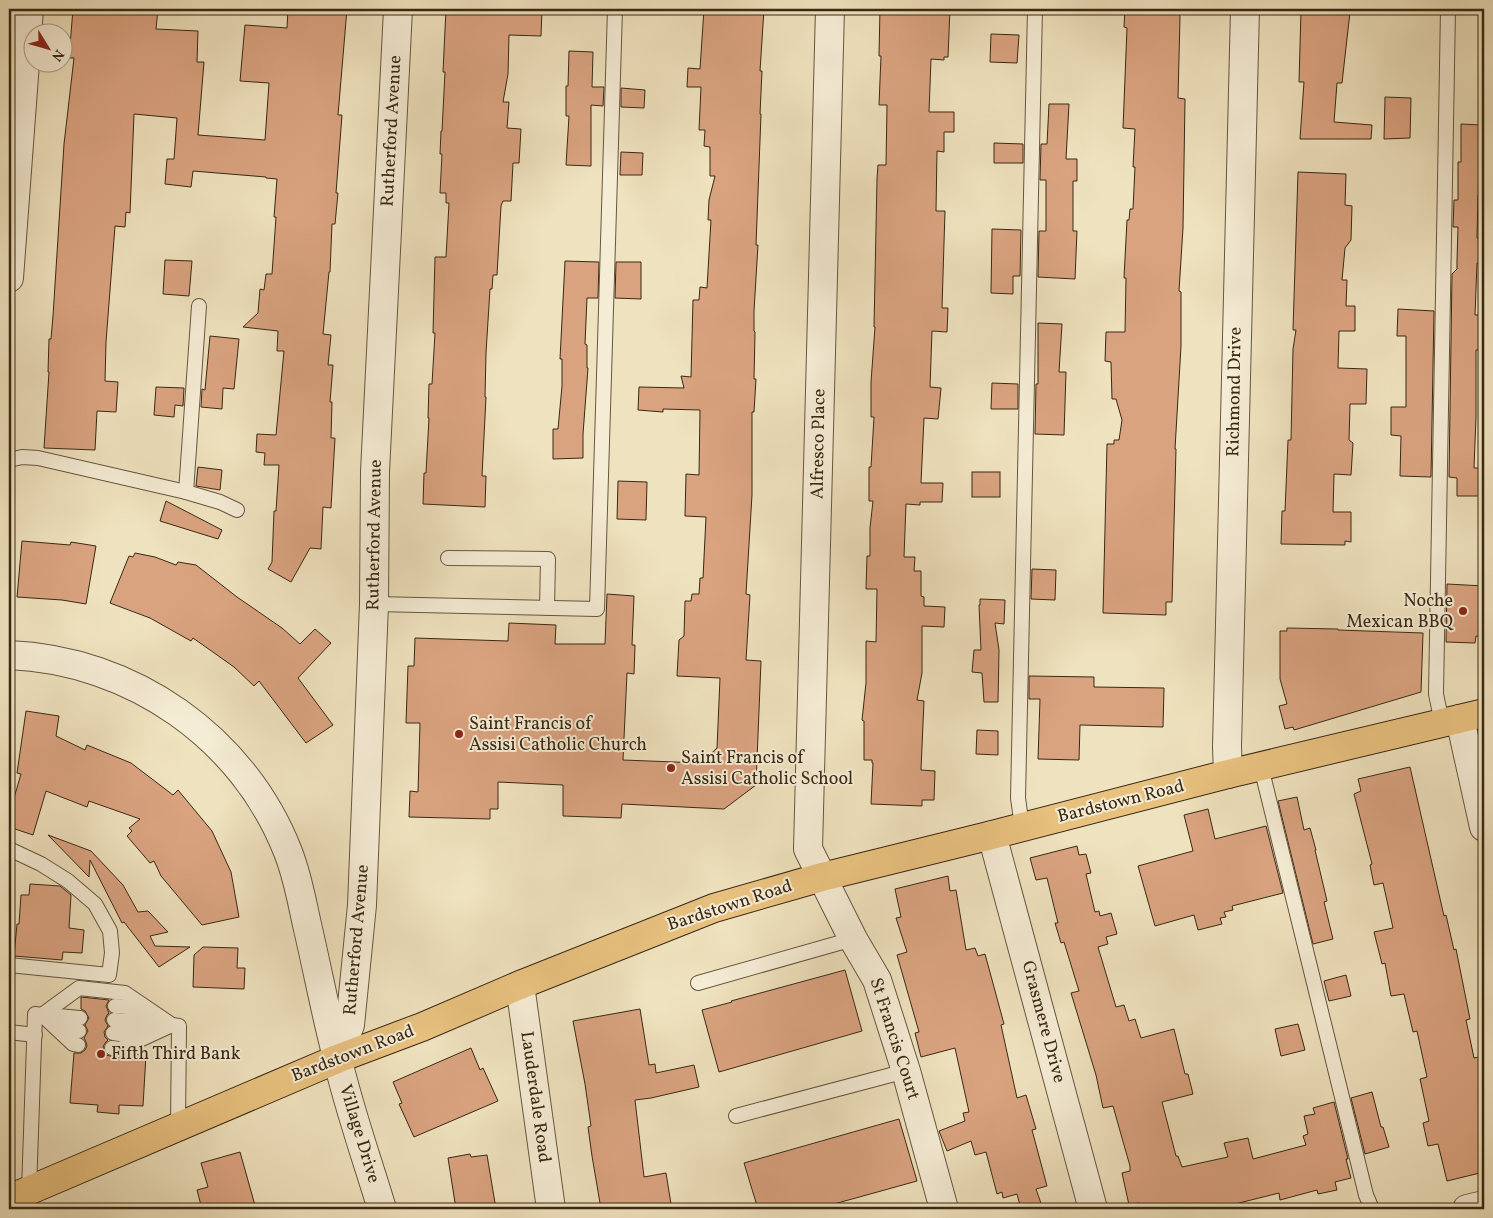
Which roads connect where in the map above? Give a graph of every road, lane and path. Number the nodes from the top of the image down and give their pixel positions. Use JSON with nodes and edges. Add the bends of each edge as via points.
{"nodes":[{"id":1,"x":28,"y":9,"type":"edge"},
{"id":2,"x":398,"y":9,"type":"edge"},
{"id":3,"x":615,"y":9,"type":"edge"},
{"id":4,"x":830,"y":9,"type":"edge"},
{"id":5,"x":1035,"y":9,"type":"edge"},
{"id":6,"x":1245,"y":9,"type":"edge"},
{"id":7,"x":1448,"y":9,"type":"edge"},
{"id":8,"x":9,"y":278,"type":"edge"},
{"id":9,"x":199,"y":306,"type":"dead end"},
{"id":10,"x":9,"y":460,"type":"edge"},
{"id":11,"x":186,"y":492,"type":"junction"},
{"id":12,"x":237,"y":510,"type":"dead end"},
{"id":13,"x":448,"y":558,"type":"dead end"},
{"id":14,"x":374,"y":604,"type":"junction"},
{"id":15,"x":547,"y":608,"type":"junction"},
{"id":16,"x":9,"y":655,"type":"edge"},
{"id":17,"x":1462,"y":719,"type":"edge"},
{"id":18,"x":1261,"y":767,"type":"junction"},
{"id":19,"x":1228,"y":774,"type":"junction"},
{"id":20,"x":1022,"y":827,"type":"junction"},
{"id":21,"x":1484,"y":827,"type":"edge"},
{"id":22,"x":992,"y":835,"type":"junction"},
{"id":23,"x":9,"y":850,"type":"edge"},
{"id":24,"x":822,"y":877,"type":"junction"},
{"id":25,"x":853,"y":939,"type":"junction"},
{"id":26,"x":9,"y":964,"type":"edge"},
{"id":27,"x":698,"y":983,"type":"dead end"},
{"id":28,"x":520,"y":985,"type":"junction"},
{"id":29,"x":81,"y":1002,"type":"dead end"},
{"id":30,"x":114,"y":1006,"type":"dead end"},
{"id":31,"x":38,"y":1015,"type":"junction"},
{"id":32,"x":80,"y":1024,"type":"dead end"},
{"id":33,"x":172,"y":1025,"type":"junction"},
{"id":34,"x":113,"y":1026,"type":"dead end"},
{"id":35,"x":9,"y":1032,"type":"edge"},
{"id":36,"x":35,"y":1035,"type":"junction"},
{"id":37,"x":78,"y":1045,"type":"dead end"},
{"id":38,"x":112,"y":1048,"type":"dead end"},
{"id":39,"x":337,"y":1059,"type":"junction"},
{"id":40,"x":906,"y":1070,"type":"junction"},
{"id":41,"x":736,"y":1116,"type":"dead end"},
{"id":42,"x":178,"y":1126,"type":"junction"},
{"id":43,"x":19,"y":1195,"type":"edge"},
{"id":44,"x":1484,"y":1205,"type":"edge"},
{"id":45,"x":382,"y":1209,"type":"edge"},
{"id":46,"x":551,"y":1209,"type":"edge"},
{"id":47,"x":944,"y":1209,"type":"edge"},
{"id":48,"x":1093,"y":1209,"type":"edge"},
{"id":49,"x":1372,"y":1209,"type":"edge"},
{"id":50,"x":1467,"y":1209,"type":"edge"}],
"edges":[{"from":1,"to":8,"type":"street"},
{"from":2,"to":14,"type":"street","name":"Rutherford Avenue","via":[[375,472]]},
{"from":3,"to":15,"type":"lane","via":[[597,609]]},
{"from":4,"to":24,"type":"street","name":"Alfresco Place","via":[[808,849]]},
{"from":5,"to":20,"type":"lane","via":[[1018,798]]},
{"from":6,"to":19,"type":"street","name":"Richmond Drive"},
{"from":7,"to":17,"type":"lane","via":[[1436,694]]},
{"from":9,"to":11,"type":"lane"},
{"from":10,"to":11,"type":"lane","via":[[38,458]]},
{"from":11,"to":12,"type":"lane"},
{"from":13,"to":15,"type":"lane","via":[[548,559]]},
{"from":14,"to":15,"type":"lane"},
{"from":14,"to":39,"type":"street","name":"Rutherford Avenue","via":[[362,905],[350,1025]]},
{"from":16,"to":39,"type":"street","name":"Village Drive","via":[[84,667],[113,677],[161,701],[195,724],[230,756],[279,830],[294,868]]},
{"from":17,"to":18,"type":"main road","name":"Bardstown Road"},
{"from":17,"to":21,"type":"street"},
{"from":18,"to":19,"type":"main road","name":"Bardstown Road"},
{"from":18,"to":49,"type":"lane"},
{"from":19,"to":20,"type":"main road","name":"Bardstown Road"},
{"from":20,"to":22,"type":"main road","name":"Bardstown Road"},
{"from":22,"to":24,"type":"main road","name":"Bardstown Road"},
{"from":22,"to":48,"type":"street","name":"Grasmere Drive"},
{"from":23,"to":26,"type":"lane","via":[[68,880],[95,904],[110,930],[112,952],[109,975]]},
{"from":24,"to":25,"type":"street","name":"St Francis Court"},
{"from":24,"to":28,"type":"main road","name":"Bardstown Road","via":[[714,908]]},
{"from":25,"to":27,"type":"lane"},
{"from":25,"to":40,"type":"street","name":"St Francis Court","via":[[877,980]]},
{"from":28,"to":39,"type":"main road","name":"Bardstown Road"},
{"from":28,"to":46,"type":"street","name":"Lauderdale Road"},
{"from":29,"to":31,"type":"lane"},
{"from":30,"to":33,"type":"lane","via":[[126,1007]]},
{"from":31,"to":32,"type":"lane"},
{"from":31,"to":33,"type":"lane","via":[[79,988],[125,993]]},
{"from":31,"to":36,"type":"lane"},
{"from":31,"to":37,"type":"lane"},
{"from":33,"to":34,"type":"lane","via":[[120,1034]]},
{"from":33,"to":38,"type":"lane","via":[[120,1048]]},
{"from":33,"to":42,"type":"lane","via":[[179,1026]]},
{"from":35,"to":36,"type":"lane"},
{"from":36,"to":43,"type":"lane"},
{"from":39,"to":42,"type":"main road","name":"Bardstown Road"},
{"from":39,"to":45,"type":"street","name":"Village Drive"},
{"from":40,"to":41,"type":"lane"},
{"from":40,"to":47,"type":"street","name":"St Francis Court"},
{"from":42,"to":43,"type":"main road","name":"Bardstown Road"},
{"from":44,"to":50,"type":"street"}]}
